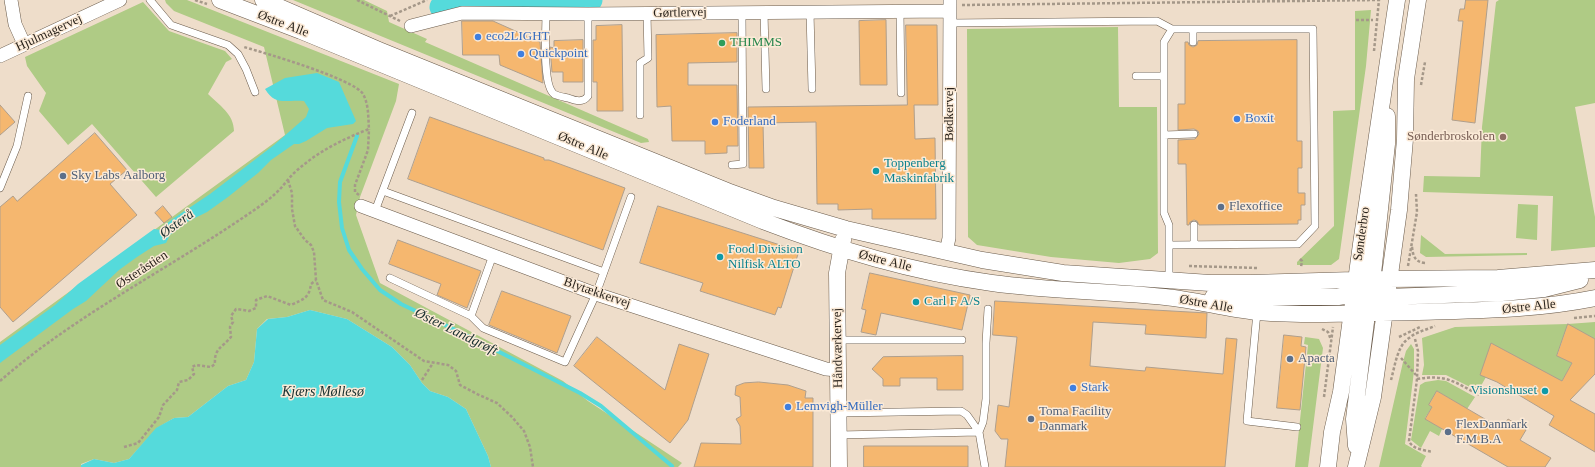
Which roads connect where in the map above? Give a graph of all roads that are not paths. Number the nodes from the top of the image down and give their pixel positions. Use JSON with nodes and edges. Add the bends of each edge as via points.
{"nodes":[{"id":1,"x":11,"y":0,"type":"edge"},
{"id":2,"x":120,"y":0,"type":"edge"},
{"id":3,"x":150,"y":0,"type":"edge"},
{"id":4,"x":220,"y":0,"type":"edge"},
{"id":5,"x":264,"y":0,"type":"edge"},
{"id":6,"x":1398,"y":0,"type":"edge"},
{"id":7,"x":1418,"y":0,"type":"edge"},
{"id":8,"x":950,"y":10,"type":"edge"},
{"id":9,"x":900,"y":11,"type":"junction"},
{"id":10,"x":742,"y":12,"type":"junction"},
{"id":11,"x":764,"y":12,"type":"junction"},
{"id":12,"x":810,"y":12,"type":"junction"},
{"id":13,"x":647,"y":13,"type":"junction"},
{"id":14,"x":546,"y":14,"type":"junction"},
{"id":15,"x":588,"y":14,"type":"junction"},
{"id":16,"x":411,"y":26,"type":"road end"},
{"id":17,"x":1172,"y":29,"type":"junction"},
{"id":18,"x":1193,"y":29,"type":"junction"},
{"id":19,"x":1193,"y":42,"type":"dead end"},
{"id":20,"x":24,"y":44,"type":"junction"},
{"id":21,"x":0,"y":56,"type":"edge"},
{"id":22,"x":1136,"y":76,"type":"dead end"},
{"id":23,"x":1164,"y":76,"type":"junction"},
{"id":24,"x":812,"y":89,"type":"dead end"},
{"id":25,"x":766,"y":90,"type":"dead end"},
{"id":26,"x":255,"y":92,"type":"dead end"},
{"id":27,"x":900,"y":93,"type":"dead end"},
{"id":28,"x":28,"y":96,"type":"dead end"},
{"id":29,"x":412,"y":113,"type":"dead end"},
{"id":30,"x":640,"y":115,"type":"dead end"},
{"id":31,"x":1194,"y":134,"type":"dead end"},
{"id":32,"x":1164,"y":135,"type":"junction"},
{"id":33,"x":732,"y":165,"type":"dead end"},
{"id":34,"x":0,"y":188,"type":"edge"},
{"id":35,"x":383,"y":191,"type":"junction"},
{"id":36,"x":631,"y":197,"type":"dead end"},
{"id":37,"x":361,"y":206,"type":"road end"},
{"id":38,"x":376,"y":211,"type":"junction"},
{"id":39,"x":1194,"y":225,"type":"dead end"},
{"id":40,"x":846,"y":229,"type":"junction"},
{"id":41,"x":1169,"y":245,"type":"junction"},
{"id":42,"x":1194,"y":245,"type":"junction"},
{"id":43,"x":841,"y":250,"type":"junction"},
{"id":44,"x":946,"y":252,"type":"junction"},
{"id":45,"x":493,"y":255,"type":"junction"},
{"id":46,"x":1595,"y":270,"type":"edge"},
{"id":47,"x":604,"y":272,"type":"junction"},
{"id":48,"x":1595,"y":277,"type":"edge"},
{"id":49,"x":390,"y":278,"type":"dead end"},
{"id":50,"x":1169,"y":281,"type":"junction"},
{"id":51,"x":596,"y":294,"type":"junction"},
{"id":52,"x":1370,"y":296,"type":"junction"},
{"id":53,"x":1164,"y":297,"type":"junction"},
{"id":54,"x":1591,"y":299,"type":"edge"},
{"id":55,"x":988,"y":309,"type":"dead end"},
{"id":56,"x":1257,"y":312,"type":"junction"},
{"id":57,"x":471,"y":316,"type":"junction"},
{"id":58,"x":837,"y":340,"type":"junction"},
{"id":59,"x":962,"y":340,"type":"dead end"},
{"id":60,"x":838,"y":370,"type":"junction"},
{"id":61,"x":838,"y":413,"type":"junction"},
{"id":62,"x":1297,"y":427,"type":"dead end"},
{"id":63,"x":979,"y":432,"type":"junction"},
{"id":64,"x":838,"y":435,"type":"junction"},
{"id":65,"x":1356,"y":464,"type":"edge"},
{"id":66,"x":839,"y":467,"type":"edge"},
{"id":67,"x":985,"y":467,"type":"edge"},
{"id":68,"x":1328,"y":467,"type":"edge"}],
"edges":[{"from":1,"to":20,"type":"street","via":[[17,30]]},
{"from":2,"to":20,"type":"street","name":"Hjulmagervej"},
{"from":3,"to":26,"type":"lane","via":[[171,25],[228,45],[238,54]]},
{"from":4,"to":43,"type":"street","name":"Østre Alle"},
{"from":5,"to":40,"type":"street","name":"Østre Alle","via":[[379,50],[727,191]]},
{"from":6,"to":52,"type":"street","name":"Sønderbro","via":[[1387,67]]},
{"from":7,"to":52,"type":"street","name":"Sønderbro","via":[[1406,80],[1401,189]]},
{"from":8,"to":9,"type":"street","name":"Gørtlervej"},
{"from":8,"to":17,"type":"lane","via":[[1157,21]]},
{"from":8,"to":44,"type":"street","name":"Bødkervej","via":[[949,238]]},
{"from":9,"to":12,"type":"street","name":"Gørtlervej"},
{"from":9,"to":27,"type":"lane"},
{"from":10,"to":11,"type":"street","name":"Gørtlervej"},
{"from":10,"to":13,"type":"street","name":"Gørtlervej"},
{"from":10,"to":33,"type":"lane","via":[[744,164]]},
{"from":11,"to":12,"type":"street","name":"Gørtlervej"},
{"from":11,"to":25,"type":"lane"},
{"from":12,"to":24,"type":"lane"},
{"from":13,"to":15,"type":"street","name":"Gørtlervej"},
{"from":13,"to":30,"type":"lane","via":[[648,58],[640,63]]},
{"from":14,"to":15,"type":"street","name":"Gørtlervej"},
{"from":14,"to":15,"type":"lane","via":[[546,74],[549,88],[554,94],[578,101],[588,96]]},
{"from":14,"to":16,"type":"street","name":"Gørtlervej","via":[[462,13]]},
{"from":17,"to":18,"type":"lane"},
{"from":17,"to":23,"type":"lane","via":[[1164,42]]},
{"from":18,"to":19,"type":"lane"},
{"from":18,"to":42,"type":"lane","via":[[1313,29],[1315,226],[1298,244]]},
{"from":20,"to":21,"type":"street","name":"Hjulmagervej"},
{"from":22,"to":23,"type":"lane"},
{"from":23,"to":32,"type":"lane"},
{"from":28,"to":34,"type":"lane","via":[[17,146]]},
{"from":29,"to":35,"type":"lane"},
{"from":31,"to":32,"type":"lane"},
{"from":32,"to":41,"type":"lane","via":[[1164,213],[1169,225]]},
{"from":35,"to":38,"type":"lane"},
{"from":35,"to":47,"type":"lane"},
{"from":36,"to":47,"type":"lane"},
{"from":37,"to":38,"type":"street","name":"Blytækkervej"},
{"from":38,"to":45,"type":"street","name":"Blytækkervej"},
{"from":39,"to":42,"type":"lane"},
{"from":40,"to":43,"type":"street","name":"Håndværkervej"},
{"from":40,"to":44,"type":"street","name":"Østre Alle"},
{"from":41,"to":42,"type":"lane"},
{"from":41,"to":50,"type":"lane"},
{"from":43,"to":53,"type":"street","name":"Østre Alle","via":[[926,271],[992,283]]},
{"from":43,"to":58,"type":"street","name":"Håndværkervej","via":[[837,273]]},
{"from":44,"to":50,"type":"street","name":"Østre Alle","via":[[1063,273]]},
{"from":45,"to":51,"type":"street","name":"Blytækkervej"},
{"from":45,"to":57,"type":"lane"},
{"from":46,"to":52,"type":"street","name":"Østre Alle","via":[[1498,278]]},
{"from":47,"to":51,"type":"lane"},
{"from":48,"to":52,"type":"street","via":[[1544,289],[1502,293]]},
{"from":49,"to":57,"type":"lane"},
{"from":50,"to":52,"type":"street","name":"Østre Alle","via":[[1251,283],[1338,280]]},
{"from":51,"to":57,"type":"lane","via":[[565,362],[483,328]]},
{"from":51,"to":60,"type":"street","name":"Blytækkervej","via":[[826,369]]},
{"from":52,"to":53,"type":"street"},
{"from":52,"to":54,"type":"street","name":"Østre Alle","via":[[1412,312],[1531,308]]},
{"from":52,"to":56,"type":"street","name":"Østre Alle"},
{"from":52,"to":65,"type":"street","name":"Sønderbro","via":[[1373,397]]},
{"from":52,"to":68,"type":"street","name":"Sønderbro","via":[[1341,392],[1332,432]]},
{"from":53,"to":56,"type":"street","name":"Østre Alle"},
{"from":55,"to":63,"type":"lane","via":[[986,399]]},
{"from":56,"to":62,"type":"lane","via":[[1247,421]]},
{"from":58,"to":59,"type":"lane"},
{"from":58,"to":60,"type":"street","name":"Håndværkervej"},
{"from":60,"to":61,"type":"street","name":"Håndværkervej"},
{"from":61,"to":63,"type":"lane","via":[[961,411]]},
{"from":61,"to":64,"type":"street","name":"Håndværkervej"},
{"from":63,"to":64,"type":"lane"},
{"from":63,"to":67,"type":"lane"},
{"from":64,"to":66,"type":"street","name":"Håndværkervej"}]}
